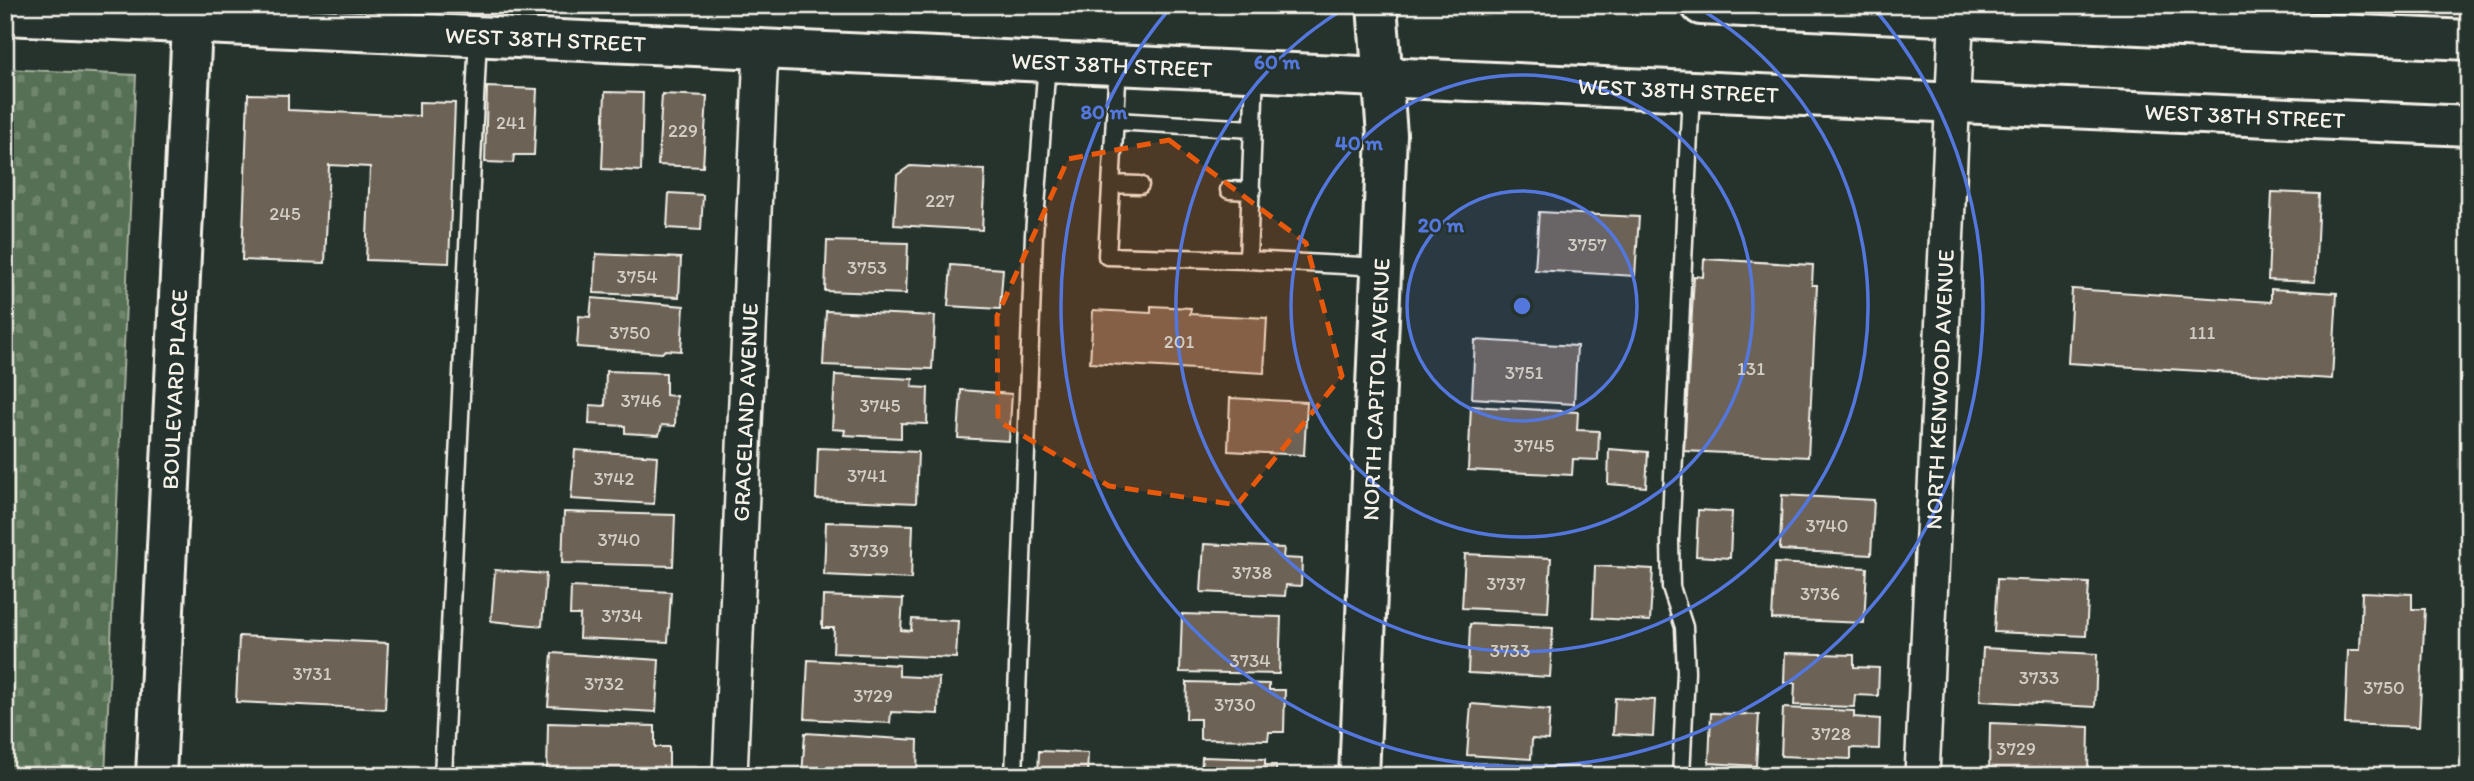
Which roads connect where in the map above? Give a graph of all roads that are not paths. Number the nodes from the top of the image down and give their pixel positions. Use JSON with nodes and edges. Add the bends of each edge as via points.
{"nodes":[{"id":1,"x":1377,"y":5,"type":"edge"},
{"id":2,"x":1701,"y":5,"type":"edge"},
{"id":3,"x":1956,"y":11,"type":"edge"},
{"id":4,"x":193,"y":14,"type":"edge"},
{"id":5,"x":5,"y":15,"type":"edge"},
{"id":6,"x":478,"y":36,"type":"junction"},
{"id":7,"x":2469,"y":40,"type":"edge"},
{"id":8,"x":761,"y":49,"type":"junction"},
{"id":9,"x":1047,"y":62,"type":"junction"},
{"id":10,"x":1118,"y":65,"type":"junction"},
{"id":11,"x":1255,"y":71,"type":"junction"},
{"id":12,"x":1384,"y":77,"type":"junction"},
{"id":13,"x":1691,"y":91,"type":"junction"},
{"id":14,"x":1951,"y":102,"type":"junction"},
{"id":15,"x":1115,"y":121,"type":"junction"},
{"id":16,"x":2469,"y":126,"type":"edge"},
{"id":17,"x":1254,"y":129,"type":"junction"},
{"id":18,"x":1111,"y":184,"type":"junction"},
{"id":19,"x":1140,"y":186,"type":"dead end"},
{"id":20,"x":1230,"y":190,"type":"dead end"},
{"id":21,"x":1252,"y":191,"type":"junction"},
{"id":22,"x":1248,"y":260,"type":"junction"},
{"id":23,"x":1384,"y":267,"type":"junction"},
{"id":24,"x":156,"y":776,"type":"edge"},
{"id":25,"x":443,"y":776,"type":"edge"},
{"id":26,"x":730,"y":776,"type":"edge"},
{"id":27,"x":1014,"y":776,"type":"edge"},
{"id":28,"x":1359,"y":776,"type":"edge"},
{"id":29,"x":1681,"y":776,"type":"edge"},
{"id":30,"x":1922,"y":776,"type":"edge"}],
"edges":[{"from":1,"to":12,"type":"main road","name":"NORTH CAPITOL AVENUE"},
{"from":2,"to":3,"type":"main road"},
{"from":3,"to":7,"type":"main road","via":[[2246,23]]},
{"from":3,"to":14,"type":"street","name":"NORTH KENWOOD AVENUE"},
{"from":4,"to":5,"type":"main road","name":"WEST 38TH STREET"},
{"from":4,"to":6,"type":"main road","name":"WEST 38TH STREET"},
{"from":4,"to":24,"type":"main road","name":"BOULEVARD PLACE"},
{"from":6,"to":8,"type":"main road","name":"WEST 38TH STREET"},
{"from":6,"to":25,"type":"lane"},
{"from":8,"to":9,"type":"main road","name":"WEST 38TH STREET"},
{"from":8,"to":26,"type":"street","name":"GRACELAND AVENUE"},
{"from":9,"to":10,"type":"main road","name":"WEST 38TH STREET"},
{"from":9,"to":27,"type":"lane","via":[[1034,234]]},
{"from":10,"to":11,"type":"main road","name":"WEST 38TH STREET"},
{"from":10,"to":15,"type":"lane"},
{"from":11,"to":12,"type":"main road","name":"WEST 38TH STREET"},
{"from":11,"to":17,"type":"lane"},
{"from":12,"to":13,"type":"main road","name":"WEST 38TH STREET"},
{"from":12,"to":23,"type":"main road","name":"NORTH CAPITOL AVENUE"},
{"from":13,"to":14,"type":"main road","name":"WEST 38TH STREET"},
{"from":13,"to":29,"type":"lane","via":[[1670,541],[1671,587],[1684,627]]},
{"from":14,"to":16,"type":"main road","name":"WEST 38TH STREET"},
{"from":14,"to":30,"type":"street","name":"NORTH KENWOOD AVENUE"},
{"from":15,"to":17,"type":"lane"},
{"from":15,"to":18,"type":"lane"},
{"from":17,"to":21,"type":"lane"},
{"from":18,"to":19,"type":"lane"},
{"from":18,"to":22,"type":"lane","via":[[1107,256]]},
{"from":20,"to":21,"type":"lane"},
{"from":21,"to":22,"type":"lane"},
{"from":22,"to":23,"type":"lane"},
{"from":23,"to":28,"type":"main road","name":"NORTH CAPITOL AVENUE"}]}
